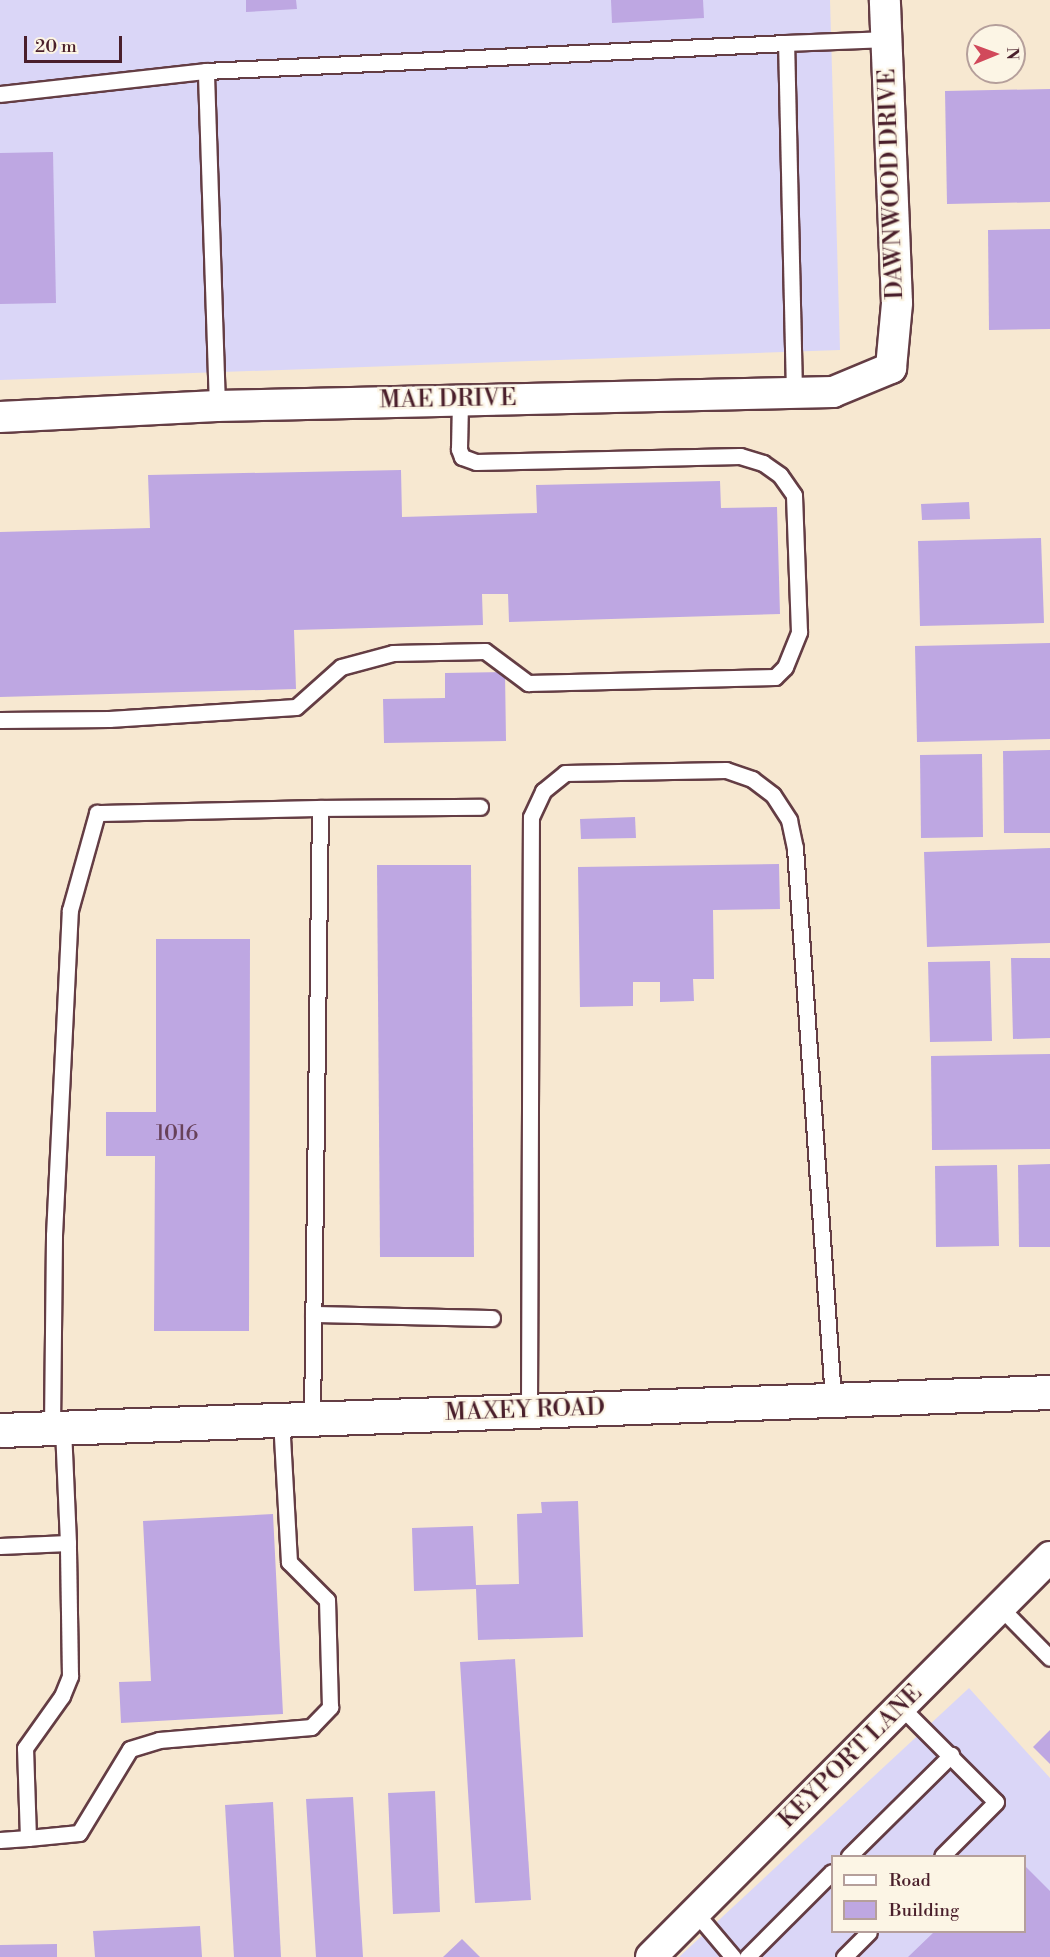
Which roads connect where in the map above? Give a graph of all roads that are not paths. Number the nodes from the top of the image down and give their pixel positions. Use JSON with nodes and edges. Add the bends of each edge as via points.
{"nodes":[{"id":1,"x":885,"y":0,"type":"edge"},
{"id":2,"x":887,"y":39,"type":"junction"},
{"id":3,"x":786,"y":43,"type":"junction"},
{"id":4,"x":206,"y":71,"type":"junction"},
{"id":5,"x":0,"y":94,"type":"edge"},
{"id":6,"x":891,"y":368,"type":"joint"},
{"id":7,"x":794,"y":392,"type":"junction"},
{"id":8,"x":460,"y":400,"type":"junction"},
{"id":9,"x":218,"y":406,"type":"junction"},
{"id":10,"x":0,"y":417,"type":"edge"},
{"id":11,"x":0,"y":720,"type":"edge"},
{"id":12,"x":480,"y":807,"type":"dead end"},
{"id":13,"x":320,"y":808,"type":"junction"},
{"id":14,"x":312,"y":1314,"type":"junction"},
{"id":15,"x":492,"y":1318,"type":"dead end"},
{"id":16,"x":1050,"y":1392,"type":"edge"},
{"id":17,"x":834,"y":1399,"type":"junction"},
{"id":18,"x":529,"y":1410,"type":"junction"},
{"id":19,"x":296,"y":1419,"type":"junction"},
{"id":20,"x":58,"y":1428,"type":"junction"},
{"id":21,"x":0,"y":1430,"type":"edge"},
{"id":22,"x":68,"y":1543,"type":"junction"},
{"id":23,"x":0,"y":1546,"type":"edge"},
{"id":24,"x":1050,"y":1557,"type":"edge"},
{"id":25,"x":1000,"y":1607,"type":"junction"},
{"id":26,"x":1050,"y":1658,"type":"edge"},
{"id":27,"x":901,"y":1707,"type":"junction"},
{"id":28,"x":951,"y":1755,"type":"junction"},
{"id":29,"x":28,"y":1838,"type":"junction"},
{"id":30,"x":0,"y":1839,"type":"edge"},
{"id":31,"x":851,"y":1855,"type":"edge"},
{"id":32,"x":944,"y":1855,"type":"edge"},
{"id":33,"x":831,"y":1873,"type":"edge"},
{"id":34,"x":696,"y":1912,"type":"junction"},
{"id":35,"x":867,"y":1933,"type":"edge"},
{"id":36,"x":651,"y":1957,"type":"edge"},
{"id":37,"x":733,"y":1957,"type":"edge"},
{"id":38,"x":747,"y":1957,"type":"edge"},
{"id":39,"x":844,"y":1957,"type":"edge"}],
"edges":[{"from":1,"to":2,"type":"street","name":"DAWNWOOD DRIVE"},
{"from":2,"to":3,"type":"lane"},
{"from":2,"to":6,"type":"street","name":"DAWNWOOD DRIVE","via":[[897,303]]},
{"from":3,"to":4,"type":"lane"},
{"from":3,"to":7,"type":"lane"},
{"from":4,"to":5,"type":"lane"},
{"from":4,"to":9,"type":"lane"},
{"from":6,"to":7,"type":"street","name":"MAE DRIVE","via":[[833,392]]},
{"from":7,"to":8,"type":"street","name":"MAE DRIVE"},
{"from":8,"to":9,"type":"street","name":"MAE DRIVE"},
{"from":8,"to":11,"type":"lane","via":[[459,449],[462,457],[476,462],[740,456],[763,463],[780,475],[794,495],[799,632],[785,667],[775,677],[528,683],[485,651],[393,652],[341,667],[297,707],[109,719]]},
{"from":9,"to":10,"type":"street","name":"MAE DRIVE"},
{"from":12,"to":13,"type":"lane"},
{"from":13,"to":14,"type":"lane"},
{"from":13,"to":20,"type":"lane","via":[[97,813],[70,910],[68,932],[54,1223]]},
{"from":14,"to":15,"type":"lane"},
{"from":14,"to":19,"type":"lane"},
{"from":16,"to":17,"type":"street","name":"MAXEY ROAD"},
{"from":17,"to":18,"type":"street","name":"MAXEY ROAD"},
{"from":17,"to":18,"type":"lane","via":[[789,820],[773,795],[752,779],[726,770],[565,774],[543,791],[531,817]]},
{"from":18,"to":19,"type":"street","name":"MAXEY ROAD"},
{"from":19,"to":20,"type":"street","name":"MAXEY ROAD"},
{"from":19,"to":29,"type":"lane","via":[[289,1562],[327,1600],[330,1707],[310,1727],[159,1740],[130,1749],[79,1833]]},
{"from":20,"to":21,"type":"street","name":"MAXEY ROAD"},
{"from":20,"to":22,"type":"lane"},
{"from":22,"to":23,"type":"lane"},
{"from":22,"to":29,"type":"lane","via":[[70,1676],[62,1696],[25,1748]]},
{"from":24,"to":25,"type":"street","name":"KEYPORT LANE"},
{"from":25,"to":26,"type":"lane"},
{"from":25,"to":27,"type":"street","name":"KEYPORT LANE"},
{"from":27,"to":28,"type":"lane"},
{"from":27,"to":34,"type":"street","name":"KEYPORT LANE"},
{"from":28,"to":31,"type":"lane"},
{"from":28,"to":32,"type":"lane","via":[[996,1802]]},
{"from":29,"to":30,"type":"lane"},
{"from":33,"to":38,"type":"lane"},
{"from":34,"to":36,"type":"street","name":"KEYPORT LANE"},
{"from":34,"to":37,"type":"lane"},
{"from":35,"to":39,"type":"lane"}]}
